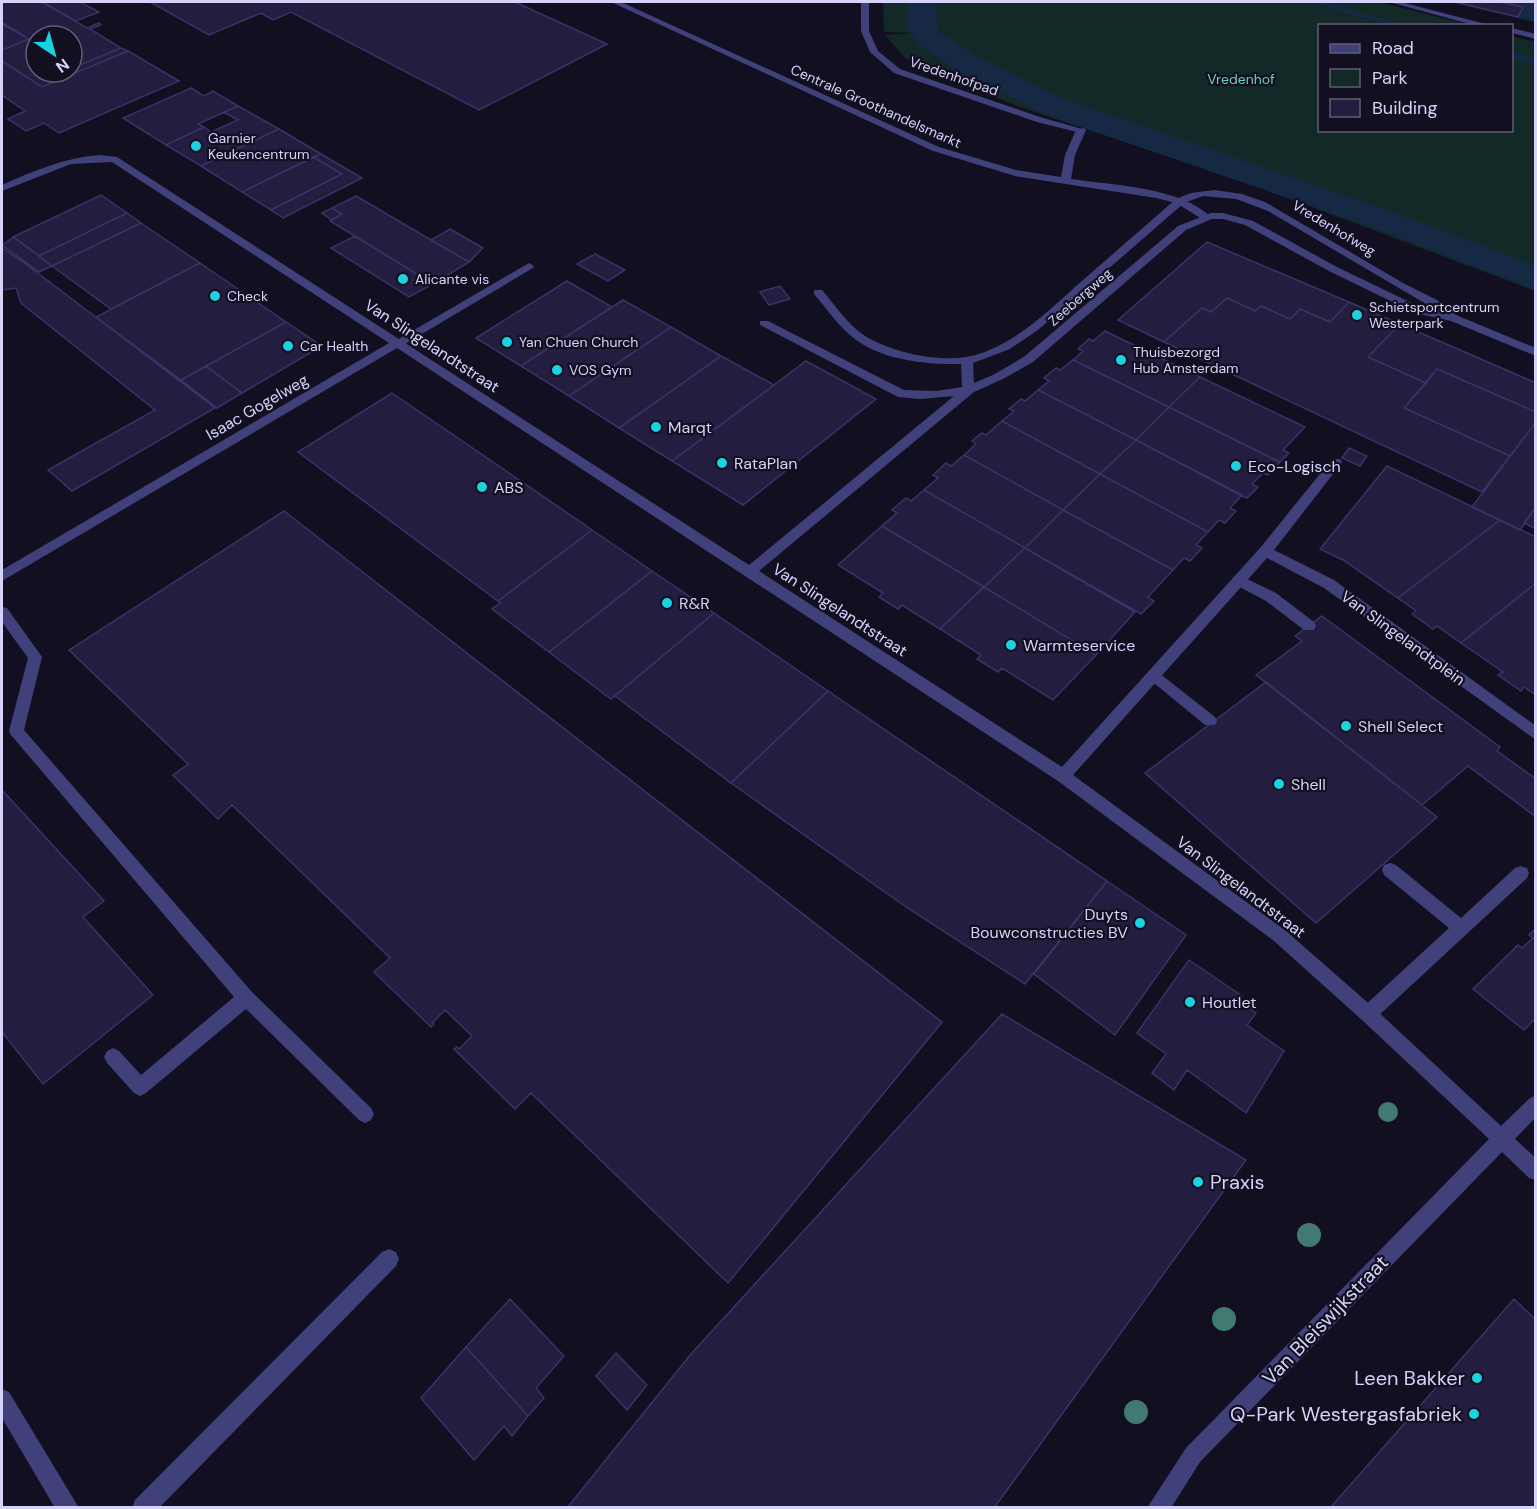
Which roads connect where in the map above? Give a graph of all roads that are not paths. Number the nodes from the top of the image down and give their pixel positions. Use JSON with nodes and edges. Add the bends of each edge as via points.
{"nodes":[{"id":1,"x":615,"y":2,"type":"edge"},
{"id":2,"x":865,"y":2,"type":"edge"},
{"id":3,"x":1393,"y":2,"type":"edge"},
{"id":4,"x":1481,"y":24,"type":"edge"},
{"id":5,"x":1513,"y":31,"type":"edge"},
{"id":6,"x":1536,"y":37,"type":"edge"},
{"id":7,"x":1065,"y":182,"type":"junction"},
{"id":8,"x":2,"y":188,"type":"edge"},
{"id":9,"x":1184,"y":199,"type":"junction"},
{"id":10,"x":1206,"y":217,"type":"junction"},
{"id":11,"x":529,"y":266,"type":"dead end"},
{"id":12,"x":818,"y":292,"type":"dead end"},
{"id":13,"x":1454,"y":318,"type":"junction"},
{"id":14,"x":764,"y":323,"type":"dead end"},
{"id":15,"x":396,"y":344,"type":"junction"},
{"id":16,"x":1536,"y":352,"type":"edge"},
{"id":17,"x":967,"y":360,"type":"junction"},
{"id":18,"x":968,"y":391,"type":"junction"},
{"id":19,"x":1336,"y":462,"type":"dead end"},
{"id":20,"x":1265,"y":551,"type":"junction"},
{"id":21,"x":748,"y":573,"type":"junction"},
{"id":22,"x":2,"y":576,"type":"edge"},
{"id":23,"x":1239,"y":580,"type":"junction"},
{"id":24,"x":2,"y":612,"type":"edge"},
{"id":25,"x":1309,"y":626,"type":"dead end"},
{"id":26,"x":1154,"y":675,"type":"junction"},
{"id":27,"x":1210,"y":721,"type":"dead end"},
{"id":28,"x":1536,"y":734,"type":"edge"},
{"id":29,"x":1063,"y":776,"type":"junction"},
{"id":30,"x":1390,"y":870,"type":"dead end"},
{"id":31,"x":1521,"y":873,"type":"dead end"},
{"id":32,"x":1461,"y":928,"type":"junction"},
{"id":33,"x":246,"y":998,"type":"junction"},
{"id":34,"x":1368,"y":1014,"type":"junction"},
{"id":35,"x":113,"y":1057,"type":"dead end"},
{"id":36,"x":1536,"y":1104,"type":"edge"},
{"id":37,"x":365,"y":1114,"type":"dead end"},
{"id":38,"x":1501,"y":1139,"type":"junction"},
{"id":39,"x":1536,"y":1171,"type":"edge"},
{"id":40,"x":389,"y":1259,"type":"dead end"},
{"id":41,"x":2,"y":1399,"type":"edge"},
{"id":42,"x":68,"y":1508,"type":"edge"},
{"id":43,"x":143,"y":1508,"type":"edge"},
{"id":44,"x":1158,"y":1508,"type":"edge"}],
"edges":[{"from":1,"to":7,"type":"street","name":"Centrale Groothandelsmarkt","via":[[936,149],[1005,170]]},
{"from":2,"to":7,"type":"street","name":"Vredenhofpad","via":[[865,31],[874,52],[897,70],[934,86],[1081,130],[1070,155]]},
{"from":3,"to":4,"type":"street"},
{"from":5,"to":6,"type":"street"},
{"from":7,"to":9,"type":"street","name":"Centrale Groothandelsmarkt"},
{"from":8,"to":15,"type":"street","name":"Van Slingelandtstraat","via":[[75,159],[114,159]]},
{"from":9,"to":10,"type":"street","name":"Centrale Groothandelsmarkt"},
{"from":9,"to":13,"type":"street","name":"Vredenhofweg","via":[[1209,192],[1254,201],[1433,302]]},
{"from":9,"to":17,"type":"street","name":"Zeebergweg","via":[[1029,332],[1008,345]]},
{"from":10,"to":13,"type":"street","name":"Vredenhofweg","via":[[1249,222],[1408,306]]},
{"from":10,"to":18,"type":"street","name":"Zeebergweg","via":[[1166,240],[1029,359],[1007,374]]},
{"from":11,"to":15,"type":"street","name":"Isaac Gogelweg"},
{"from":12,"to":17,"type":"street","name":"Zeebergweg","via":[[864,340],[906,354]]},
{"from":13,"to":16,"type":"street","name":"Vredenhofweg"},
{"from":14,"to":18,"type":"street","name":"Zeebergweg","via":[[902,394],[926,397]]},
{"from":15,"to":21,"type":"street","name":"Van Slingelandtstraat"},
{"from":15,"to":22,"type":"street","name":"Isaac Gogelweg"},
{"from":17,"to":18,"type":"street"},
{"from":18,"to":21,"type":"street","name":"Zeebergweg"},
{"from":19,"to":20,"type":"street"},
{"from":20,"to":23,"type":"street"},
{"from":20,"to":28,"type":"street","name":"Van Slingelandtplein","via":[[1329,584]]},
{"from":21,"to":29,"type":"street","name":"Van Slingelandtstraat"},
{"from":23,"to":25,"type":"street","via":[[1272,597]]},
{"from":23,"to":26,"type":"street"},
{"from":24,"to":33,"type":"street","via":[[35,657],[16,731]]},
{"from":26,"to":27,"type":"street"},
{"from":26,"to":29,"type":"street"},
{"from":29,"to":34,"type":"street","name":"Van Slingelandtstraat","via":[[1280,936]]},
{"from":30,"to":32,"type":"street"},
{"from":31,"to":32,"type":"street"},
{"from":32,"to":34,"type":"street"},
{"from":33,"to":35,"type":"street","via":[[140,1087]]},
{"from":33,"to":37,"type":"street"},
{"from":34,"to":38,"type":"street","name":"Van Slingelandtstraat"},
{"from":36,"to":38,"type":"street"},
{"from":38,"to":39,"type":"street","name":"Van Slingelandtstraat"},
{"from":38,"to":44,"type":"street","name":"Van Bleiswijkstraat","via":[[1193,1455]]},
{"from":40,"to":43,"type":"street"},
{"from":41,"to":42,"type":"street"}]}
